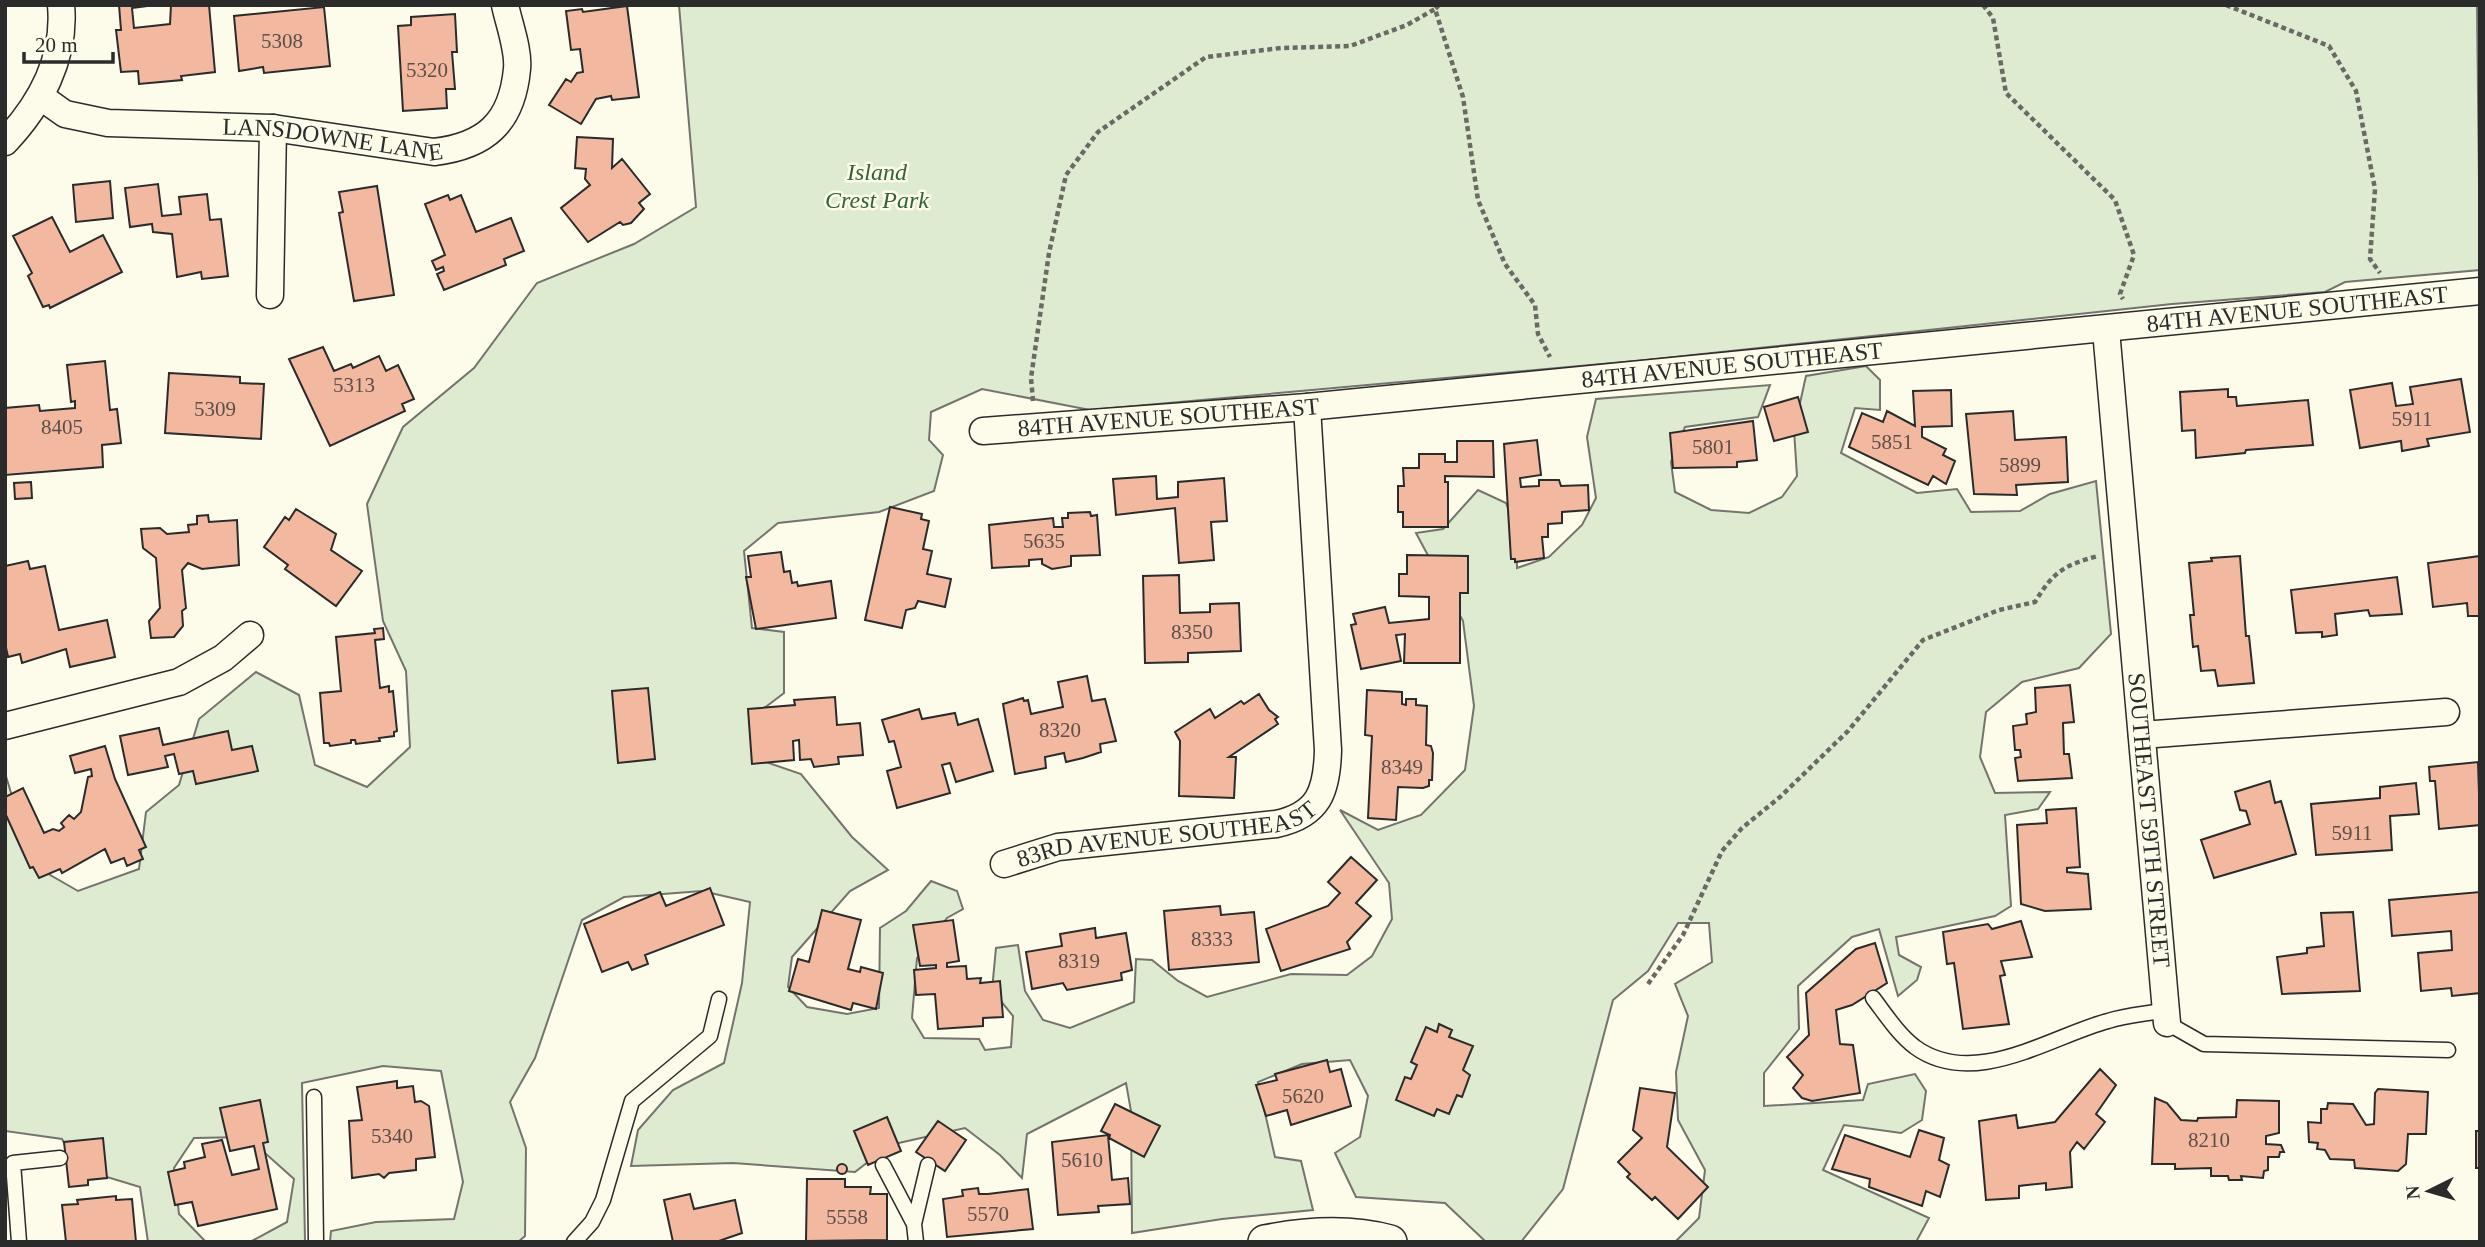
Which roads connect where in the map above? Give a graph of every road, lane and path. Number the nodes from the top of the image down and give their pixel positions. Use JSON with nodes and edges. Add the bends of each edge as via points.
{"nodes":[{"id":1,"x":61,"y":5,"type":"edge"},
{"id":2,"x":505,"y":5,"type":"edge"},
{"id":3,"x":1983,"y":5,"type":"edge"},
{"id":4,"x":2226,"y":5,"type":"edge"},
{"id":5,"x":1437,"y":7,"type":"edge"},
{"id":6,"x":41,"y":97,"type":"junction"},
{"id":7,"x":273,"y":128,"type":"junction"},
{"id":8,"x":5,"y":142,"type":"edge"},
{"id":9,"x":2480,"y":291,"type":"edge"},
{"id":10,"x":2120,"y":294,"type":"dead end"},
{"id":11,"x":270,"y":295,"type":"dead end"},
{"id":12,"x":2398,"y":299,"type":"junction"},
{"id":13,"x":2106,"y":330,"type":"junction"},
{"id":14,"x":1562,"y":382,"type":"junction"},
{"id":15,"x":1307,"y":407,"type":"junction"},
{"id":16,"x":1034,"y":426,"type":"junction"},
{"id":17,"x":983,"y":431,"type":"dead end"},
{"id":18,"x":2109,"y":553,"type":"dead end"},
{"id":19,"x":250,"y":635,"type":"dead end"},
{"id":20,"x":2446,"y":712,"type":"dead end"},
{"id":21,"x":5,"y":726,"type":"edge"},
{"id":22,"x":2142,"y":735,"type":"junction"},
{"id":23,"x":1004,"y":864,"type":"dead end"},
{"id":24,"x":1648,"y":984,"type":"dead end"},
{"id":25,"x":1873,"y":998,"type":"dead end"},
{"id":26,"x":719,"y":999,"type":"dead end"},
{"id":27,"x":2167,"y":1017,"type":"junction"},
{"id":28,"x":2448,"y":1050,"type":"dead end"},
{"id":29,"x":314,"y":1097,"type":"dead end"},
{"id":30,"x":60,"y":1158,"type":"dead end"},
{"id":31,"x":883,"y":1165,"type":"dead end"},
{"id":32,"x":928,"y":1165,"type":"dead end"},
{"id":33,"x":914,"y":1224,"type":"junction"},
{"id":34,"x":19,"y":1242,"type":"edge"},
{"id":35,"x":316,"y":1242,"type":"edge"},
{"id":36,"x":574,"y":1242,"type":"edge"},
{"id":37,"x":916,"y":1242,"type":"edge"},
{"id":38,"x":1265,"y":1242,"type":"edge"},
{"id":39,"x":1390,"y":1242,"type":"edge"}],
"edges":[{"from":1,"to":6,"type":"street","via":[[58,52]]},
{"from":2,"to":7,"type":"street","name":"LANSDOWNE LANE","via":[[517,67],[509,102],[481,140],[434,152]]},
{"from":3,"to":10,"type":"path","via":[[1993,18],[2006,93],[2115,200],[2134,255]]},
{"from":4,"to":12,"type":"path","via":[[2329,46],[2356,91],[2375,189],[2371,259]]},
{"from":5,"to":14,"type":"path","via":[[1463,97],[1478,200],[1505,264],[1535,305],[1538,334]]},
{"from":5,"to":16,"type":"path","via":[[1407,25],[1350,46],[1206,57],[1098,132],[1066,176],[1049,253],[1031,378]]},
{"from":6,"to":7,"type":"street","name":"LANSDOWNE LANE","via":[[65,114],[108,123]]},
{"from":6,"to":8,"type":"street"},
{"from":7,"to":11,"type":"street"},
{"from":9,"to":12,"type":"street","name":"84TH AVENUE SOUTHEAST"},
{"from":12,"to":13,"type":"street","name":"84TH AVENUE SOUTHEAST"},
{"from":13,"to":14,"type":"street","name":"84TH AVENUE SOUTHEAST"},
{"from":13,"to":22,"type":"street","name":"SOUTHEAST 59TH STREET"},
{"from":14,"to":15,"type":"street","name":"84TH AVENUE SOUTHEAST"},
{"from":15,"to":16,"type":"street","name":"84TH AVENUE SOUTHEAST"},
{"from":15,"to":23,"type":"street","name":"83RD AVENUE SOUTHEAST","via":[[1328,750],[1327,777],[1320,794],[1300,819],[1288,822],[1058,847]]},
{"from":16,"to":17,"type":"street","name":"84TH AVENUE SOUTHEAST"},
{"from":18,"to":24,"type":"path","via":[[2066,565],[2035,602],[1998,610],[1923,640],[1848,732],[1722,851],[1683,935]]},
{"from":19,"to":21,"type":"street","via":[[223,658],[178,682]]},
{"from":20,"to":22,"type":"street"},
{"from":22,"to":27,"type":"street","name":"SOUTHEAST 59TH STREET"},
{"from":25,"to":27,"type":"lane","via":[[1916,1047],[1944,1060],[1990,1062],[2021,1055],[2108,1021]]},
{"from":26,"to":36,"type":"lane","via":[[710,1036],[632,1101],[603,1200]]},
{"from":27,"to":28,"type":"lane","via":[[2204,1044]]},
{"from":29,"to":35,"type":"lane"},
{"from":30,"to":34,"type":"lane","via":[[13,1163]]},
{"from":31,"to":33,"type":"lane"},
{"from":32,"to":33,"type":"lane"},
{"from":33,"to":37,"type":"lane"},
{"from":38,"to":39,"type":"street","via":[[1337,1235]]}]}
